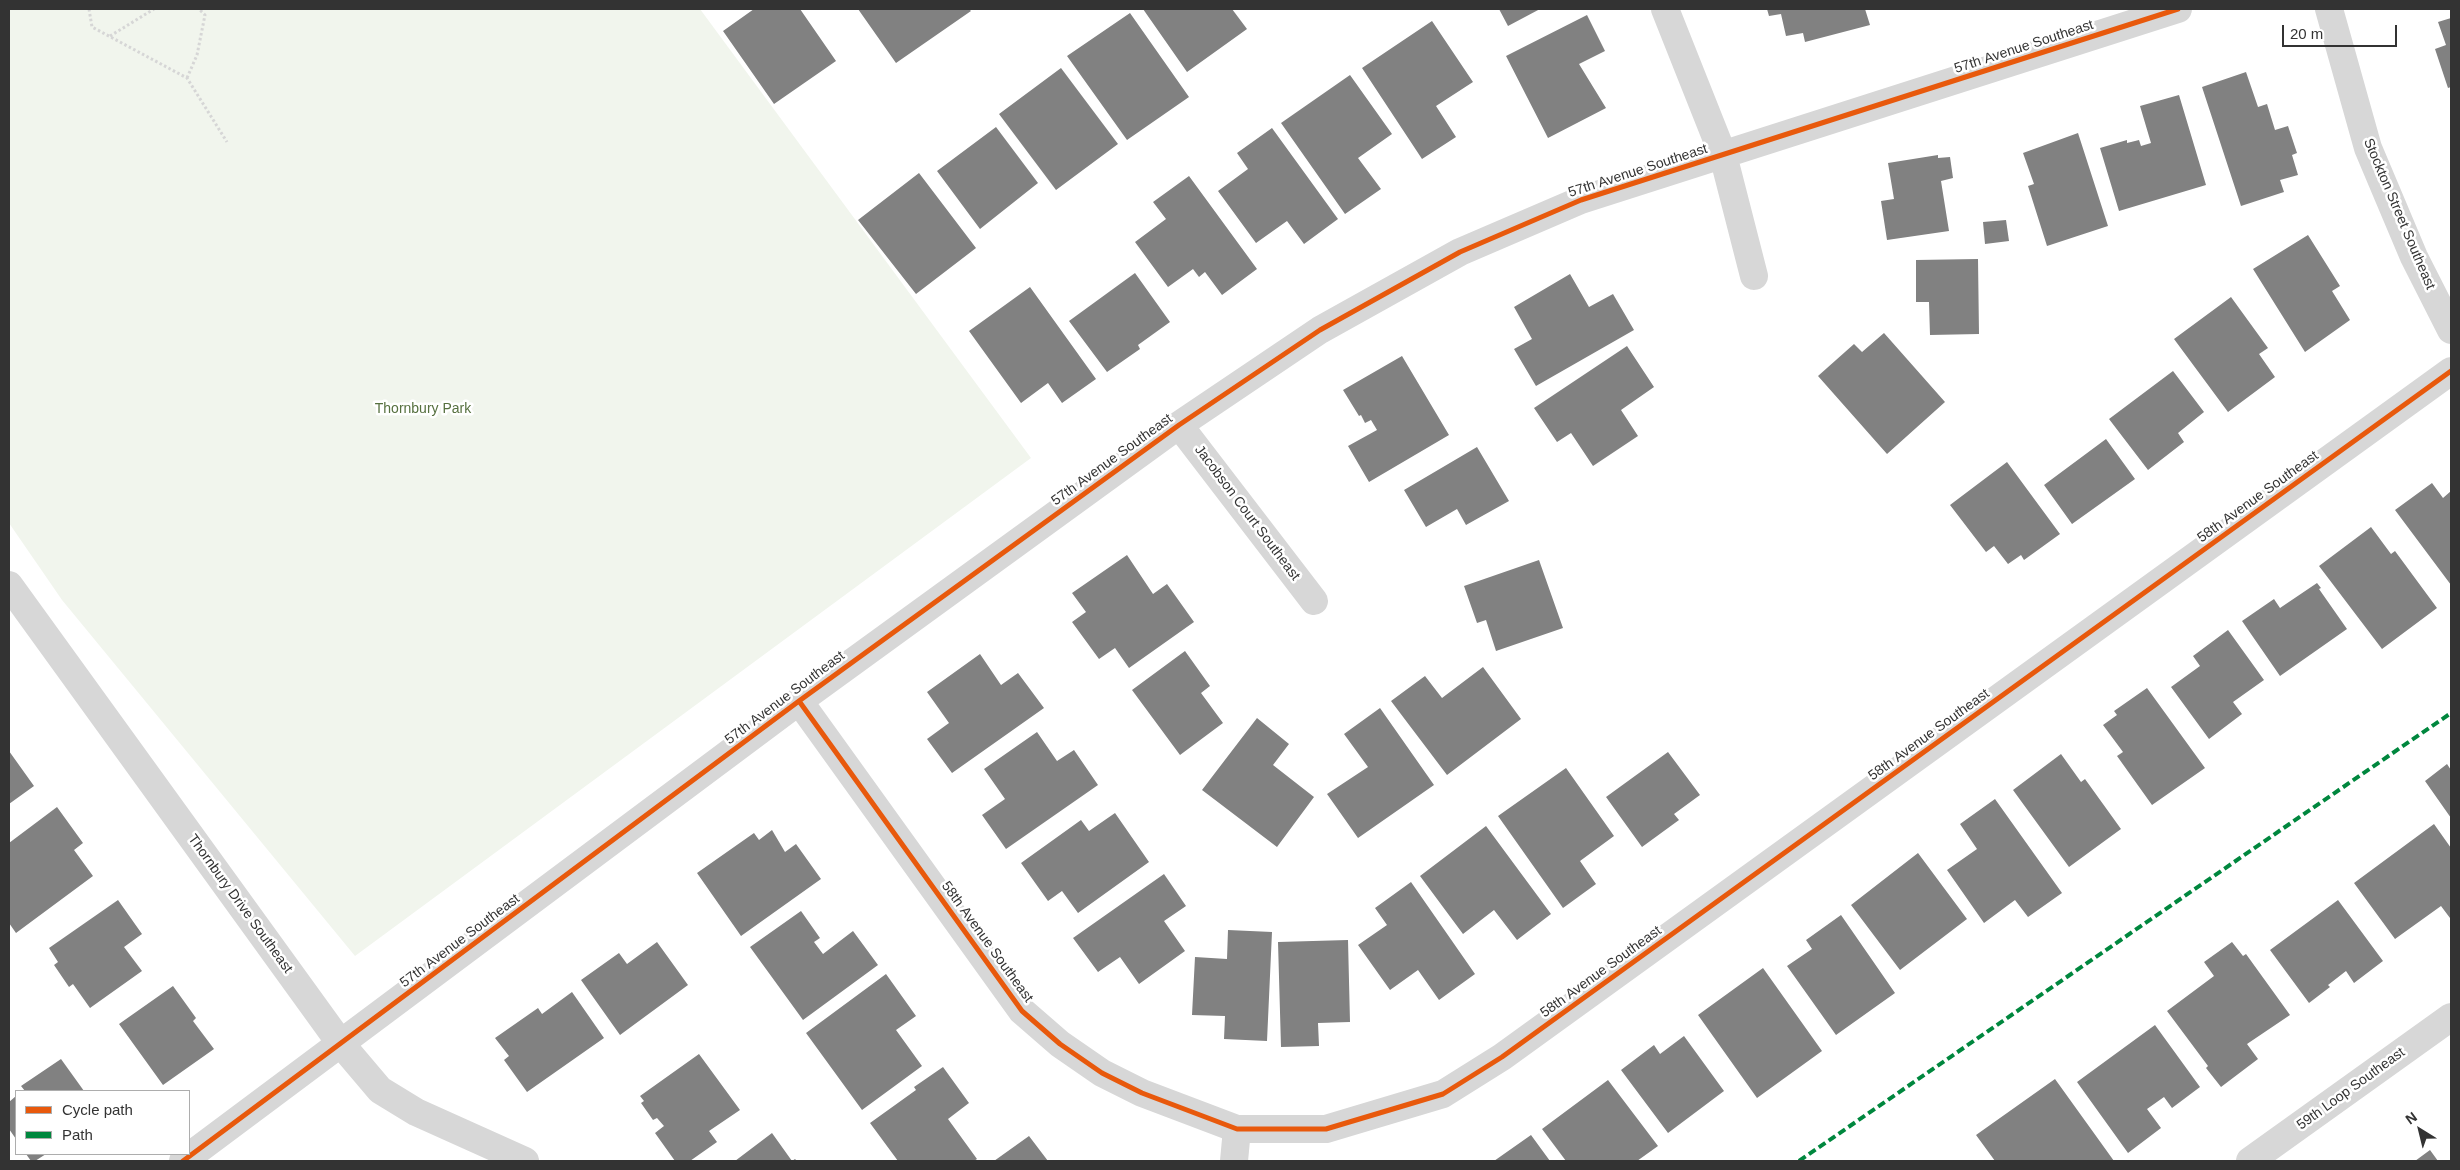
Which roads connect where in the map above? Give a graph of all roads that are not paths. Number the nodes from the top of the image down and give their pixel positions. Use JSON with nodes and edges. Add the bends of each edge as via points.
{"nodes":[{"id":1,"x":1665,"y":9,"type":"edge"},
{"id":2,"x":2178,"y":9,"type":"edge"},
{"id":3,"x":2329,"y":9,"type":"edge"},
{"id":4,"x":1723,"y":155,"type":"junction"},
{"id":5,"x":1754,"y":276,"type":"dead end"},
{"id":6,"x":2451,"y":330,"type":"edge"},
{"id":7,"x":2451,"y":371,"type":"edge"},
{"id":8,"x":1179,"y":425,"type":"junction"},
{"id":9,"x":9,"y":585,"type":"edge"},
{"id":10,"x":1314,"y":602,"type":"dead end"},
{"id":11,"x":799,"y":701,"type":"junction"},
{"id":12,"x":2451,"y":1017,"type":"edge"},
{"id":13,"x":341,"y":1044,"type":"junction"},
{"id":14,"x":1238,"y":1129,"type":"junction"},
{"id":15,"x":183,"y":1161,"type":"edge"},
{"id":16,"x":525,"y":1161,"type":"edge"},
{"id":17,"x":1234,"y":1161,"type":"edge"},
{"id":18,"x":2250,"y":1161,"type":"edge"}],
"edges":[{"from":1,"to":4,"type":"street"},
{"from":2,"to":4,"type":"street","name":"57th Avenue Southeast"},
{"from":3,"to":6,"type":"street","name":"Stockton Street Southeast","via":[[2368,148],[2414,257]]},
{"from":4,"to":5,"type":"street"},
{"from":4,"to":8,"type":"street","name":"57th Avenue Southeast","via":[[1581,200],[1460,252],[1320,330]]},
{"from":7,"to":14,"type":"street","name":"58th Avenue Southeast","via":[[1502,1058],[1443,1094],[1326,1130]]},
{"from":8,"to":10,"type":"street","name":"Jacobson Court Southeast"},
{"from":8,"to":11,"type":"street","name":"57th Avenue Southeast"},
{"from":9,"to":13,"type":"street","name":"Thornbury Drive Southeast"},
{"from":11,"to":13,"type":"street","name":"57th Avenue Southeast"},
{"from":11,"to":14,"type":"street","name":"58th Avenue Southeast","via":[[1022,1011],[1060,1044],[1102,1073],[1142,1093]]},
{"from":12,"to":18,"type":"street","name":"59th Loop Southeast"},
{"from":13,"to":15,"type":"street","name":"57th Avenue Southeast"},
{"from":13,"to":16,"type":"street","name":"Thornbury Drive Southeast","via":[[380,1090],[416,1112]]},
{"from":14,"to":17,"type":"street"}]}
